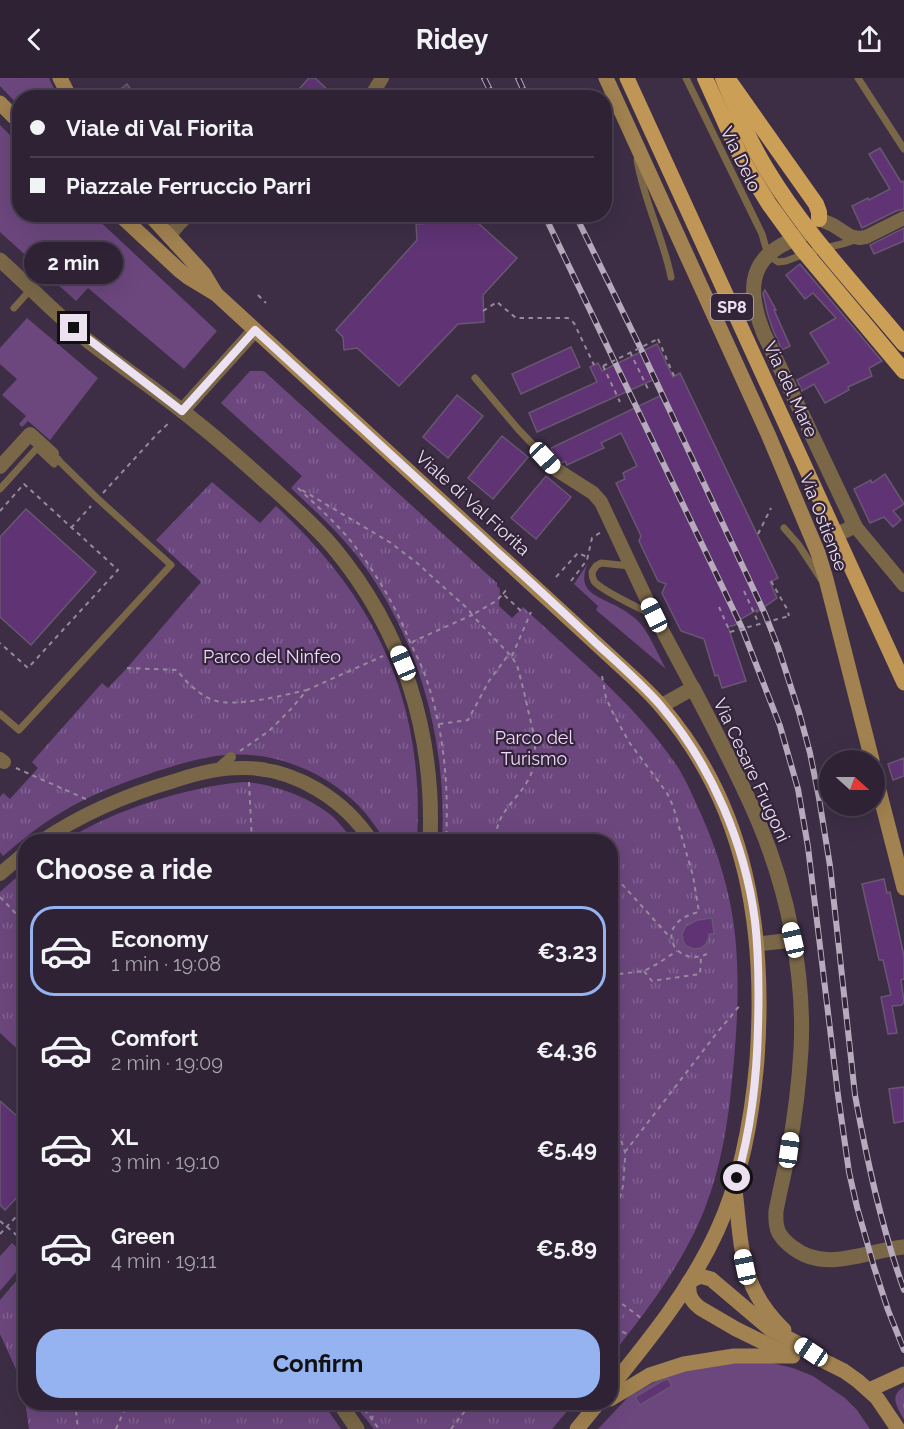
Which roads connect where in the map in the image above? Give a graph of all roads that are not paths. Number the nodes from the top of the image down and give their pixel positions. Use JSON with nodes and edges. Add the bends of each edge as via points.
{"nodes":[{"id":1,"x":627,"y":78,"type":"edge"},
{"id":2,"x":686,"y":78,"type":"edge"},
{"id":3,"x":705,"y":78,"type":"edge"},
{"id":4,"x":725,"y":78,"type":"edge"},
{"id":5,"x":858,"y":78,"type":"edge"},
{"id":6,"x":612,"y":91,"type":"edge"},
{"id":7,"x":0,"y":103,"type":"edge"},
{"id":8,"x":12,"y":115,"type":"edge"},
{"id":9,"x":634,"y":137,"type":"junction"},
{"id":10,"x":904,"y":149,"type":"edge"},
{"id":11,"x":904,"y":218,"type":"edge"},
{"id":12,"x":819,"y":219,"type":"junction"},
{"id":13,"x":128,"y":222,"type":"edge"},
{"id":14,"x":156,"y":222,"type":"edge"},
{"id":15,"x":181,"y":222,"type":"edge"},
{"id":16,"x":169,"y":236,"type":"junction"},
{"id":17,"x":859,"y":238,"type":"junction"},
{"id":18,"x":768,"y":255,"type":"junction"},
{"id":19,"x":0,"y":260,"type":"edge"},
{"id":20,"x":671,"y":277,"type":"dead end"},
{"id":21,"x":31,"y":289,"type":"junction"},
{"id":22,"x":216,"y":294,"type":"junction"},
{"id":23,"x":15,"y":308,"type":"dead end"},
{"id":24,"x":255,"y":330,"type":"junction"},
{"id":25,"x":904,"y":344,"type":"edge"},
{"id":26,"x":904,"y":371,"type":"edge"},
{"id":27,"x":475,"y":378,"type":"dead end"},
{"id":28,"x":182,"y":411,"type":"junction"},
{"id":29,"x":55,"y":456,"type":"junction"},
{"id":30,"x":0,"y":467,"type":"edge"},
{"id":31,"x":557,"y":470,"type":"joint"},
{"id":32,"x":0,"y":489,"type":"edge"},
{"id":33,"x":855,"y":526,"type":"junction"},
{"id":34,"x":783,"y":528,"type":"dead end"},
{"id":35,"x":836,"y":536,"type":"junction"},
{"id":36,"x":630,"y":566,"type":"junction"},
{"id":37,"x":904,"y":585,"type":"edge"},
{"id":38,"x":830,"y":594,"type":"junction"},
{"id":39,"x":654,"y":615,"type":"junction"},
{"id":40,"x":904,"y":683,"type":"edge"},
{"id":41,"x":693,"y":688,"type":"junction"},
{"id":42,"x":661,"y":706,"type":"junction"},
{"id":43,"x":0,"y":714,"type":"edge"},
{"id":44,"x":869,"y":750,"type":"edge"},
{"id":45,"x":231,"y":757,"type":"road end"},
{"id":46,"x":216,"y":770,"type":"junction"},
{"id":47,"x":885,"y":814,"type":"edge"},
{"id":48,"x":52,"y":834,"type":"edge"},
{"id":49,"x":366,"y":834,"type":"edge"},
{"id":50,"x":430,"y":834,"type":"edge"},
{"id":51,"x":18,"y":859,"type":"edge"},
{"id":52,"x":0,"y":874,"type":"edge"},
{"id":53,"x":904,"y":888,"type":"edge"},
{"id":54,"x":793,"y":940,"type":"junction"},
{"id":55,"x":757,"y":944,"type":"junction"},
{"id":56,"x":735,"y":1184,"type":"junction"},
{"id":57,"x":903,"y":1247,"type":"edge"},
{"id":58,"x":689,"y":1282,"type":"junction"},
{"id":59,"x":795,"y":1350,"type":"junction"},
{"id":60,"x":904,"y":1374,"type":"edge"},
{"id":61,"x":618,"y":1378,"type":"edge"},
{"id":62,"x":869,"y":1390,"type":"junction"},
{"id":63,"x":618,"y":1394,"type":"edge"},
{"id":64,"x":344,"y":1410,"type":"edge"},
{"id":65,"x":594,"y":1410,"type":"edge"},
{"id":66,"x":357,"y":1429,"type":"edge"},
{"id":67,"x":577,"y":1429,"type":"edge"},
{"id":68,"x":898,"y":1429,"type":"edge"}],
"edges":[{"from":1,"to":35,"type":"main road","name":"Via del Mare","number":"SP8"},
{"from":2,"to":18,"type":"lane","name":"Via Delo","via":[[762,234]]},
{"from":3,"to":26,"type":"highway","bridge":true,"via":[[738,152],[769,204]]},
{"from":4,"to":12,"type":"highway","via":[[816,204]]},
{"from":4,"to":25,"type":"highway","bridge":true,"via":[[756,151],[788,202]]},
{"from":5,"to":10,"type":"lane"},
{"from":6,"to":9,"type":"main road","name":"Via Ostiense"},
{"from":7,"to":8,"type":"main road"},
{"from":9,"to":20,"type":"lane","via":[[645,195]]},
{"from":9,"to":38,"type":"main road","name":"Via Ostiense","via":[[773,445],[819,553]]},
{"from":11,"to":17,"type":"street"},
{"from":12,"to":17,"type":"street"},
{"from":12,"to":18,"type":"street","via":[[813,229]]},
{"from":13,"to":22,"type":"main road","via":[[179,270]]},
{"from":14,"to":16,"type":"main road"},
{"from":15,"to":16,"type":"street"},
{"from":16,"to":22,"type":"main road","via":[[204,274]]},
{"from":17,"to":18,"type":"lane","via":[[786,261],[778,262]]},
{"from":18,"to":33,"type":"street","via":[[753,283],[758,318]]},
{"from":19,"to":21,"type":"street"},
{"from":21,"to":23,"type":"lane"},
{"from":21,"to":28,"type":"street","via":[[87,339]]},
{"from":22,"to":24,"type":"main road","name":"Viale di Val Fiorita"},
{"from":24,"to":28,"type":"street"},
{"from":24,"to":42,"type":"main road","name":"Viale di Val Fiorita"},
{"from":27,"to":31,"type":"lane"},
{"from":28,"to":50,"type":"street","via":[[326,539],[374,607],[400,657],[415,700],[429,776]]},
{"from":29,"to":30,"type":"street","via":[[30,434]]},
{"from":29,"to":32,"type":"lane","via":[[54,464],[37,448]]},
{"from":29,"to":43,"type":"lane","via":[[171,565],[19,730]]},
{"from":31,"to":36,"type":"street","via":[[598,498]]},
{"from":33,"to":35,"type":"street"},
{"from":33,"to":37,"type":"street"},
{"from":34,"to":38,"type":"lane","via":[[798,543]]},
{"from":35,"to":40,"type":"main road","name":"Via del Mare","number":"SP8"},
{"from":36,"to":39,"type":"street"},
{"from":36,"to":39,"type":"lane","via":[[601,563],[592,572],[593,580]]},
{"from":38,"to":44,"type":"main road","name":"Via Ostiense"},
{"from":39,"to":41,"type":"street"},
{"from":41,"to":42,"type":"street"},
{"from":41,"to":54,"type":"street","name":"Via Cesare Frugoni","via":[[760,826],[775,867]]},
{"from":42,"to":55,"type":"main road","name":"Viale di Val Fiorita","via":[[701,764],[729,820],[747,878]]},
{"from":45,"to":46,"type":"street"},
{"from":46,"to":48,"type":"street","via":[[101,806]]},
{"from":46,"to":49,"type":"street","via":[[262,769],[299,781],[340,805]]},
{"from":47,"to":53,"type":"main road"},
{"from":51,"to":52,"type":"street"},
{"from":54,"to":55,"type":"street"},
{"from":54,"to":57,"type":"street","name":"Via Cesare Frugoni","via":[[801,1051],[776,1228],[794,1249],[819,1258],[844,1260]]},
{"from":55,"to":56,"type":"main road","name":"Viale di Val Fiorita","via":[[756,1068],[747,1137]]},
{"from":56,"to":58,"type":"main road","name":"Viale di Val Fiorita","via":[[718,1230]]},
{"from":56,"to":59,"type":"main road","via":[[748,1278]]},
{"from":58,"to":59,"type":"main road","via":[[700,1276],[711,1279]]},
{"from":58,"to":59,"type":"main road","via":[[690,1298],[700,1308],[736,1329]]},
{"from":58,"to":61,"type":"main road","name":"Viale di Val Fiorita"},
{"from":59,"to":62,"type":"main road","via":[[824,1361]]},
{"from":59,"to":63,"type":"main road","via":[[684,1364],[650,1375]]},
{"from":60,"to":62,"type":"main road"},
{"from":62,"to":68,"type":"main road"},
{"from":64,"to":66,"type":"street"},
{"from":65,"to":67,"type":"main road"}]}
